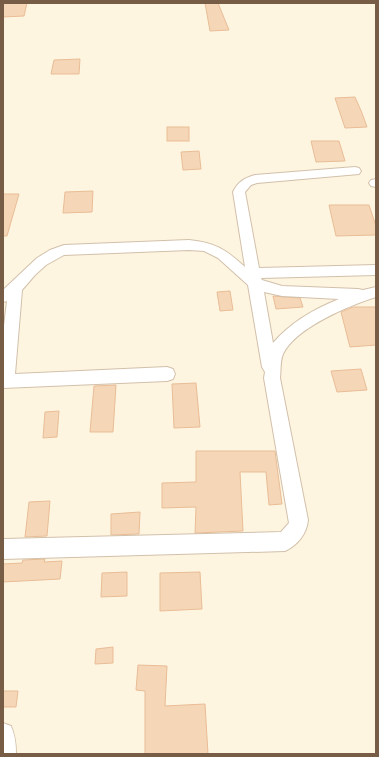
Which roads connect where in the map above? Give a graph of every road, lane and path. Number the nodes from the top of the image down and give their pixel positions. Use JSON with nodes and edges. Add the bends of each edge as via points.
{"nodes":[{"id":1,"x":356,"y":171,"type":"dead end"},
{"id":2,"x":376,"y":270,"type":"edge"},
{"id":3,"x":254,"y":278,"type":"junction"},
{"id":4,"x":9,"y":293,"type":"edge"},
{"id":5,"x":371,"y":293,"type":"edge"},
{"id":6,"x":166,"y":374,"type":"dead end"},
{"id":7,"x":272,"y":378,"type":"junction"},
{"id":8,"x":5,"y":381,"type":"edge"},
{"id":9,"x":3,"y":549,"type":"edge"},
{"id":10,"x":3,"y":734,"type":"edge"},
{"id":11,"x":4,"y":754,"type":"edge"}],
"edges":[{"from":1,"to":3,"type":"street","via":[[255,179],[242,186],[239,192]]},
{"from":2,"to":3,"type":"street"},
{"from":3,"to":4,"type":"street","via":[[223,255],[207,247],[64,250],[56,252],[31,271]]},
{"from":3,"to":5,"type":"street","via":[[268,288],[282,291]]},
{"from":3,"to":7,"type":"street"},
{"from":4,"to":8,"type":"street"},
{"from":5,"to":7,"type":"street","via":[[344,302],[310,320],[288,337],[277,349]]},
{"from":6,"to":8,"type":"street"},
{"from":7,"to":9,"type":"street","via":[[299,520],[298,527],[285,541]]},
{"from":10,"to":11,"type":"street"}]}
